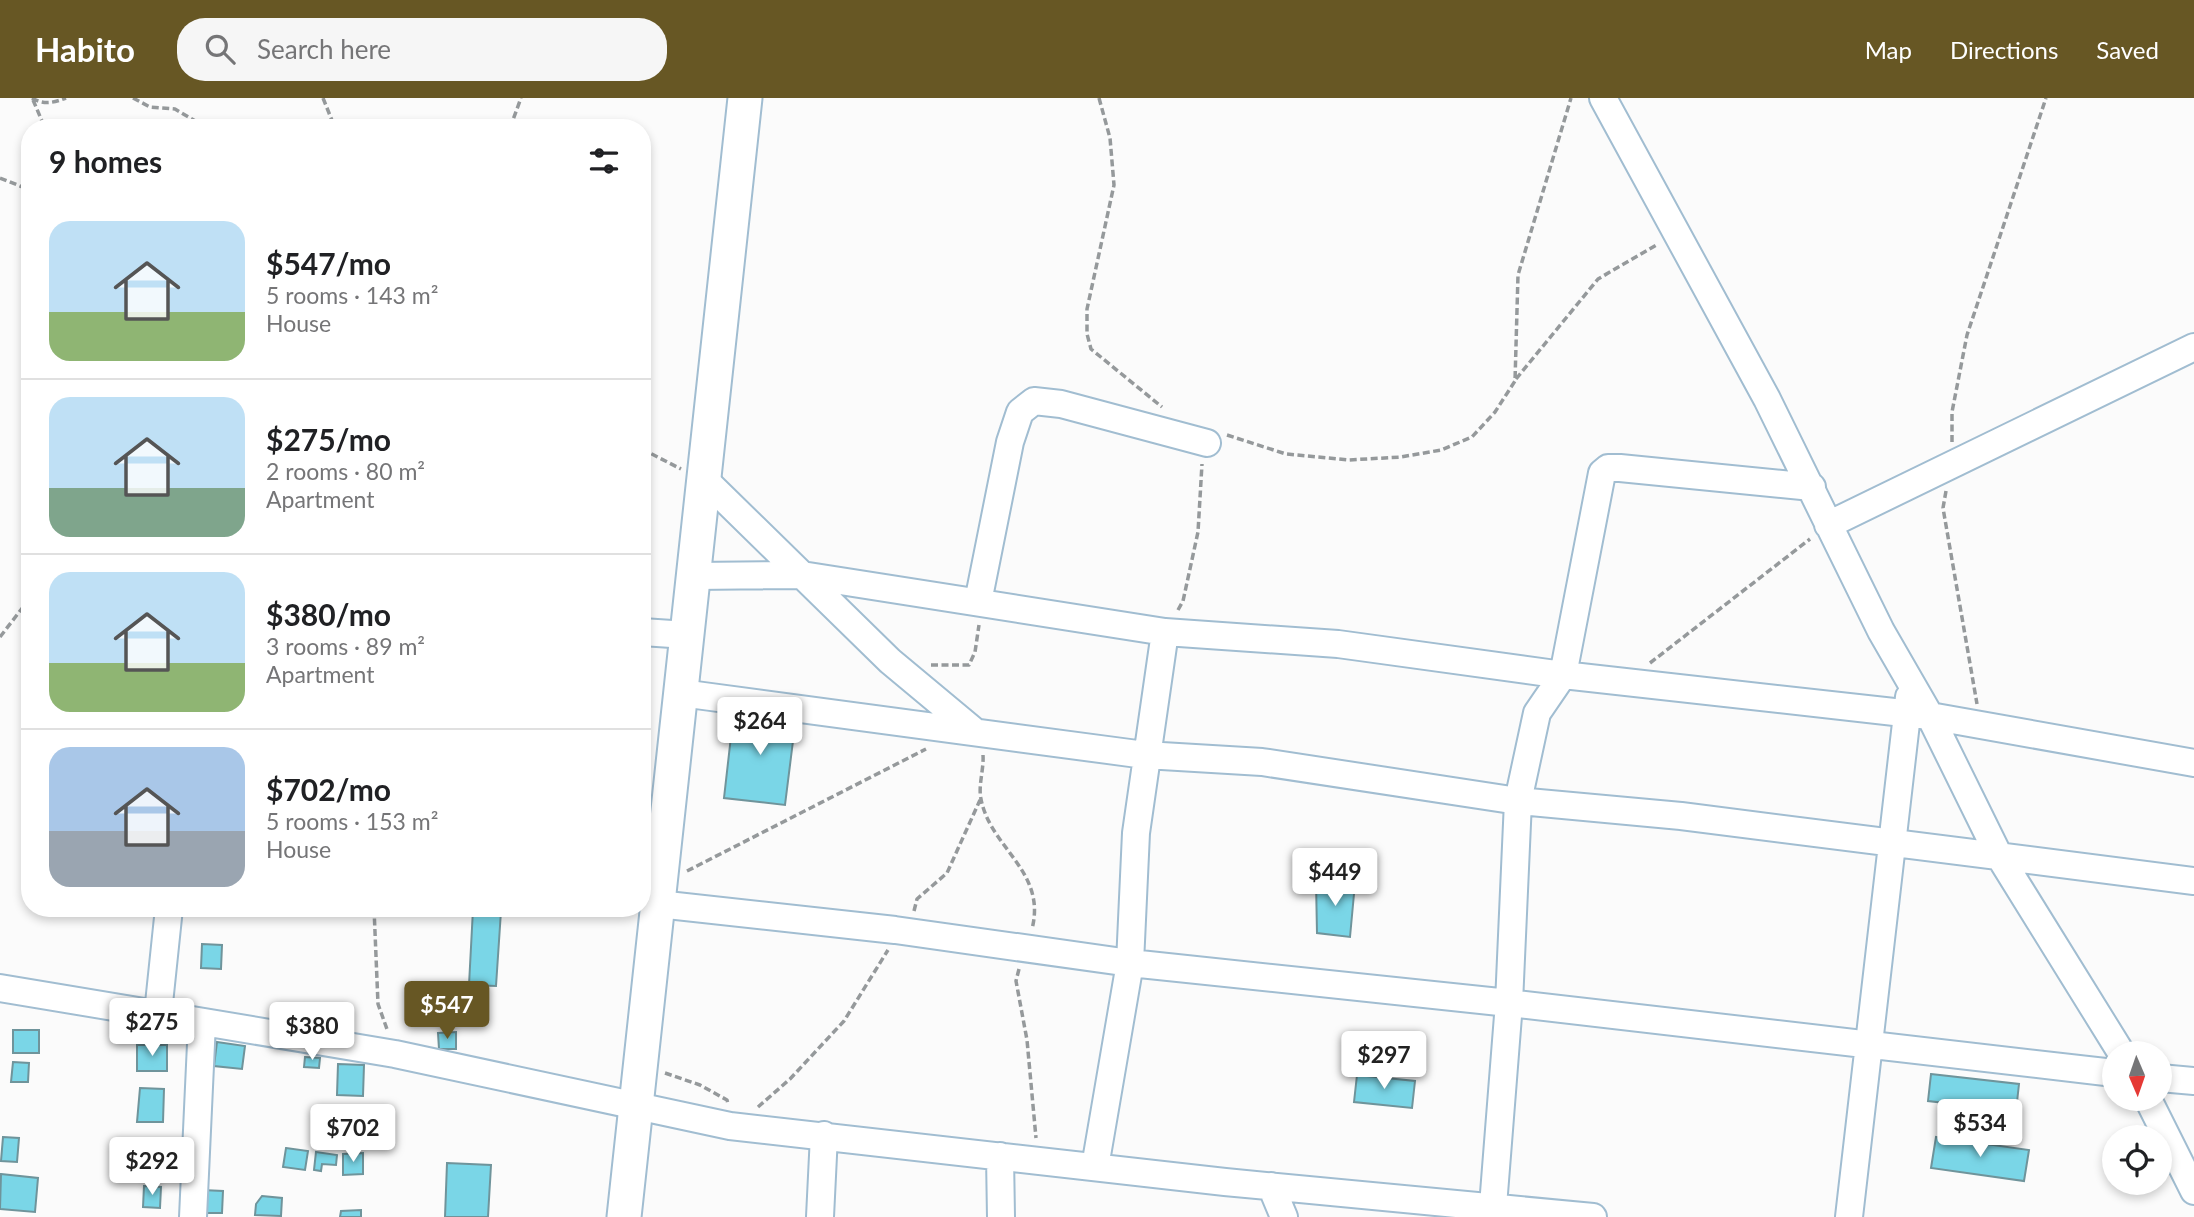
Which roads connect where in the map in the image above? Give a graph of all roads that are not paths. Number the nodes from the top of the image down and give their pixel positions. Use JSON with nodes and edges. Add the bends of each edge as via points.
{"nodes":[{"id":1,"x":745,"y":98,"type":"edge"},
{"id":2,"x":1603,"y":98,"type":"edge"},
{"id":3,"x":2194,"y":347,"type":"edge"},
{"id":4,"x":1207,"y":443,"type":"road end"},
{"id":5,"x":705,"y":481,"type":"junction"},
{"id":6,"x":1812,"y":488,"type":"junction"},
{"id":7,"x":1828,"y":524,"type":"junction"},
{"id":8,"x":802,"y":575,"type":"junction"},
{"id":9,"x":694,"y":576,"type":"junction"},
{"id":10,"x":978,"y":602,"type":"junction"},
{"id":11,"x":1165,"y":632,"type":"junction"},
{"id":12,"x":651,"y":633,"type":"edge"},
{"id":13,"x":687,"y":635,"type":"junction"},
{"id":14,"x":1515,"y":667,"type":"junction"},
{"id":15,"x":1563,"y":675,"type":"junction"},
{"id":16,"x":681,"y":693,"type":"junction"},
{"id":17,"x":1537,"y":713,"type":"junction"},
{"id":18,"x":1919,"y":715,"type":"junction"},
{"id":19,"x":974,"y":731,"type":"junction"},
{"id":20,"x":1145,"y":755,"type":"junction"},
{"id":21,"x":2194,"y":763,"type":"edge"},
{"id":22,"x":1518,"y":801,"type":"junction"},
{"id":23,"x":1892,"y":845,"type":"junction"},
{"id":24,"x":1998,"y":853,"type":"junction"},
{"id":25,"x":2194,"y":881,"type":"edge"},
{"id":26,"x":659,"y":895,"type":"junction"},
{"id":27,"x":168,"y":917,"type":"edge"},
{"id":28,"x":1130,"y":963,"type":"junction"},
{"id":29,"x":0,"y":988,"type":"edge"},
{"id":30,"x":1509,"y":1003,"type":"junction"},
{"id":31,"x":158,"y":1013,"type":"junction"},
{"id":32,"x":202,"y":1023,"type":"junction"},
{"id":33,"x":2114,"y":1041,"type":"edge"},
{"id":34,"x":1867,"y":1043,"type":"junction"},
{"id":35,"x":2102,"y":1072,"type":"edge"},
{"id":36,"x":2172,"y":1079,"type":"edge"},
{"id":37,"x":2194,"y":1081,"type":"edge"},
{"id":38,"x":637,"y":1106,"type":"junction"},
{"id":39,"x":2154,"y":1111,"type":"edge"},
{"id":40,"x":824,"y":1135,"type":"junction"},
{"id":41,"x":1000,"y":1156,"type":"junction"},
{"id":42,"x":1095,"y":1167,"type":"junction"},
{"id":43,"x":1271,"y":1186,"type":"junction"},
{"id":44,"x":2194,"y":1191,"type":"edge"},
{"id":45,"x":1493,"y":1206,"type":"junction"},
{"id":46,"x":1543,"y":1214,"type":"edge"},
{"id":47,"x":192,"y":1217,"type":"edge"},
{"id":48,"x":624,"y":1217,"type":"edge"},
{"id":49,"x":820,"y":1217,"type":"edge"},
{"id":50,"x":1001,"y":1217,"type":"edge"},
{"id":51,"x":1284,"y":1217,"type":"edge"},
{"id":52,"x":1594,"y":1217,"type":"edge"},
{"id":53,"x":1849,"y":1217,"type":"edge"}],
"edges":[{"from":1,"to":5,"type":"main road"},
{"from":2,"to":6,"type":"street"},
{"from":3,"to":7,"type":"street"},
{"from":4,"to":10,"type":"street","via":[[1034,401],[1020,412],[1010,442]]},
{"from":5,"to":8,"type":"street"},
{"from":5,"to":9,"type":"main road"},
{"from":6,"to":7,"type":"street"},
{"from":6,"to":15,"type":"street","via":[[1608,468],[1599,482]]},
{"from":7,"to":18,"type":"street","via":[[1911,684]]},
{"from":8,"to":9,"type":"street"},
{"from":8,"to":10,"type":"street"},
{"from":8,"to":19,"type":"street","via":[[891,661]]},
{"from":9,"to":13,"type":"main road"},
{"from":10,"to":11,"type":"street"},
{"from":11,"to":14,"type":"street","via":[[1338,644]]},
{"from":11,"to":20,"type":"street"},
{"from":12,"to":13,"type":"street"},
{"from":13,"to":16,"type":"main road"},
{"from":14,"to":15,"type":"street"},
{"from":14,"to":17,"type":"street"},
{"from":15,"to":17,"type":"street"},
{"from":15,"to":18,"type":"street"},
{"from":16,"to":19,"type":"street"},
{"from":16,"to":26,"type":"main road"},
{"from":17,"to":22,"type":"street"},
{"from":18,"to":21,"type":"street"},
{"from":18,"to":23,"type":"street"},
{"from":18,"to":24,"type":"street"},
{"from":19,"to":20,"type":"street"},
{"from":20,"to":22,"type":"street","via":[[1262,762]]},
{"from":20,"to":28,"type":"street"},
{"from":22,"to":23,"type":"street","via":[[1681,816]]},
{"from":22,"to":30,"type":"street"},
{"from":23,"to":24,"type":"street"},
{"from":23,"to":34,"type":"street"},
{"from":24,"to":25,"type":"street"},
{"from":24,"to":33,"type":"street"},
{"from":26,"to":28,"type":"street"},
{"from":26,"to":38,"type":"main road"},
{"from":27,"to":31,"type":"street"},
{"from":28,"to":30,"type":"street"},
{"from":28,"to":42,"type":"street"},
{"from":29,"to":31,"type":"street"},
{"from":30,"to":34,"type":"street"},
{"from":30,"to":45,"type":"street"},
{"from":31,"to":32,"type":"street"},
{"from":32,"to":38,"type":"street","via":[[395,1054]]},
{"from":32,"to":47,"type":"street"},
{"from":34,"to":35,"type":"street"},
{"from":34,"to":53,"type":"street"},
{"from":36,"to":37,"type":"street"},
{"from":38,"to":40,"type":"street","via":[[742,1128]]},
{"from":38,"to":48,"type":"main road"},
{"from":39,"to":44,"type":"street"},
{"from":40,"to":41,"type":"street"},
{"from":40,"to":49,"type":"street"},
{"from":41,"to":42,"type":"street"},
{"from":41,"to":50,"type":"street"},
{"from":42,"to":43,"type":"street"},
{"from":43,"to":45,"type":"street"},
{"from":43,"to":51,"type":"street"},
{"from":45,"to":46,"type":"street"},
{"from":46,"to":52,"type":"street"}]}
